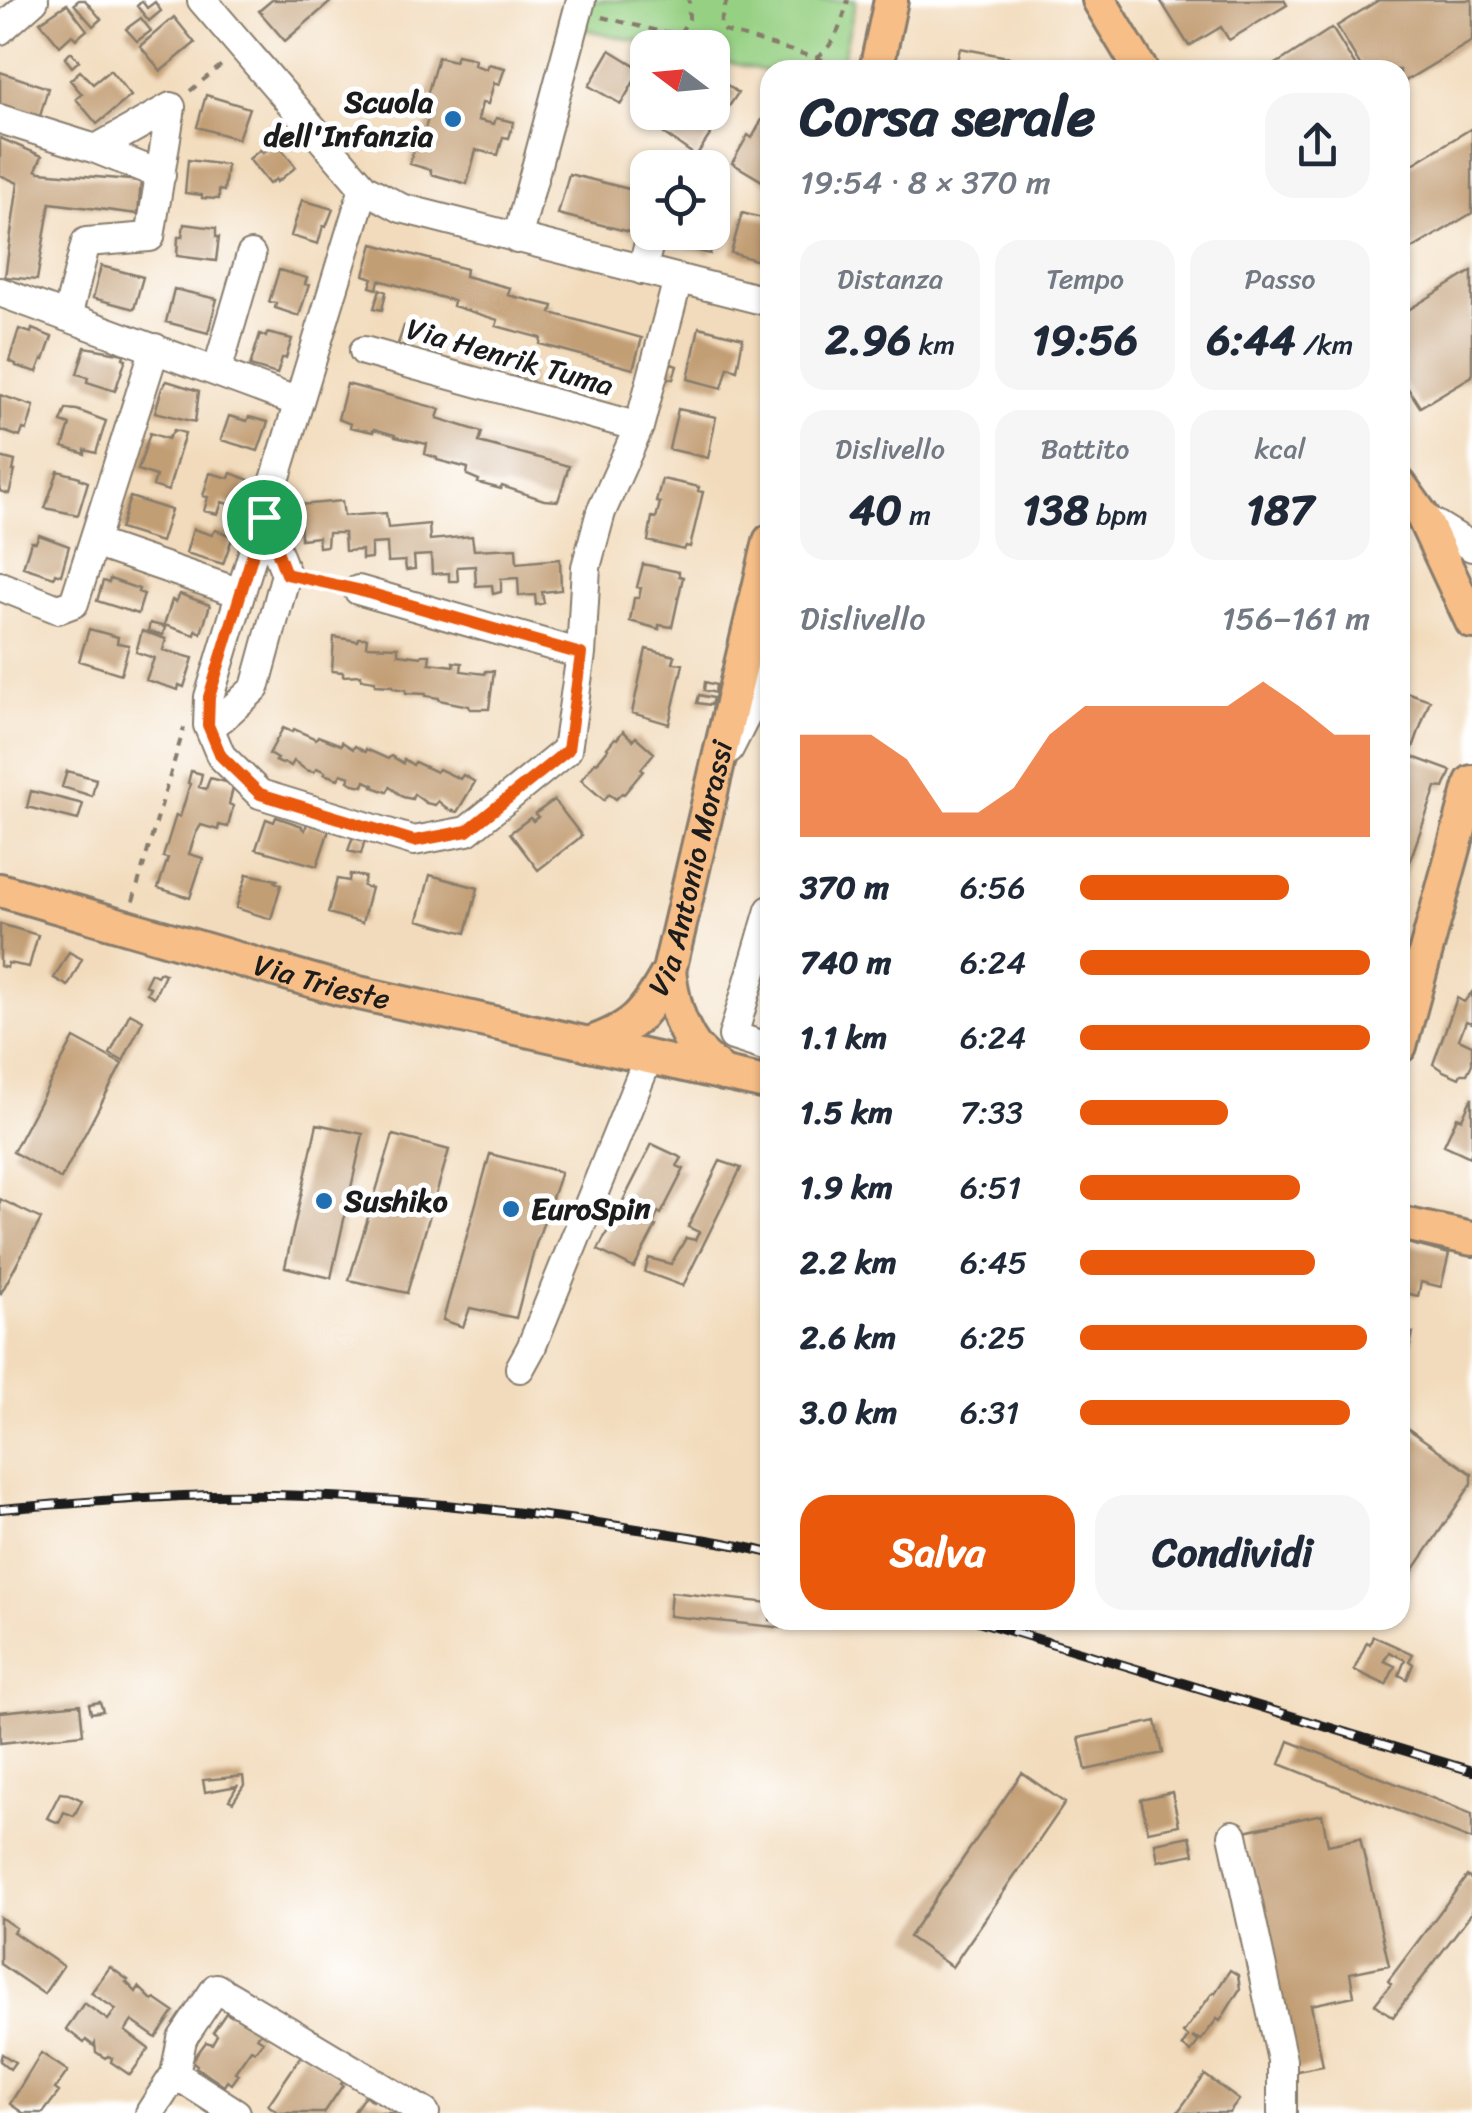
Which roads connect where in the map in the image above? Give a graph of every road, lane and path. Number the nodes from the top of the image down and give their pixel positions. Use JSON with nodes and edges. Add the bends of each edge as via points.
{"nodes":[{"id":1,"x":34,"y":0,"type":"edge"},
{"id":2,"x":202,"y":0,"type":"edge"},
{"id":3,"x":689,"y":0,"type":"edge"},
{"id":4,"x":727,"y":0,"type":"edge"},
{"id":5,"x":848,"y":0,"type":"edge"},
{"id":6,"x":890,"y":0,"type":"edge"},
{"id":7,"x":1098,"y":0,"type":"edge"},
{"id":8,"x":580,"y":6,"type":"edge"},
{"id":9,"x":0,"y":30,"type":"edge"},
{"id":10,"x":242,"y":48,"type":"junction"},
{"id":11,"x":816,"y":58,"type":"junction"},
{"id":12,"x":825,"y":60,"type":"edge"},
{"id":13,"x":867,"y":60,"type":"edge"},
{"id":14,"x":1135,"y":60,"type":"edge"},
{"id":15,"x":170,"y":107,"type":"junction"},
{"id":16,"x":0,"y":119,"type":"edge"},
{"id":17,"x":96,"y":149,"type":"junction"},
{"id":18,"x":161,"y":175,"type":"junction"},
{"id":19,"x":364,"y":188,"type":"junction"},
{"id":20,"x":517,"y":239,"type":"junction"},
{"id":21,"x":647,"y":250,"type":"edge"},
{"id":22,"x":251,"y":256,"type":"dead end"},
{"id":23,"x":642,"y":270,"type":"junction"},
{"id":24,"x":678,"y":279,"type":"junction"},
{"id":25,"x":0,"y":292,"type":"edge"},
{"id":26,"x":760,"y":300,"type":"edge"},
{"id":27,"x":67,"y":317,"type":"junction"},
{"id":28,"x":155,"y":348,"type":"junction"},
{"id":29,"x":364,"y":350,"type":"dead end"},
{"id":30,"x":217,"y":371,"type":"junction"},
{"id":31,"x":298,"y":402,"type":"junction"},
{"id":32,"x":638,"y":427,"type":"junction"},
{"id":33,"x":1410,"y":499,"type":"edge"},
{"id":34,"x":264,"y":517,"type":"junction"},
{"id":35,"x":1423,"y":518,"type":"junction"},
{"id":36,"x":94,"y":542,"type":"junction"},
{"id":37,"x":1469,"y":543,"type":"edge"},
{"id":38,"x":286,"y":574,"type":"junction"},
{"id":39,"x":760,"y":582,"type":"edge"},
{"id":40,"x":0,"y":586,"type":"edge"},
{"id":41,"x":358,"y":590,"type":"joint"},
{"id":42,"x":240,"y":593,"type":"junction"},
{"id":43,"x":1472,"y":622,"type":"edge"},
{"id":44,"x":581,"y":654,"type":"junction"},
{"id":45,"x":760,"y":688,"type":"edge"},
{"id":46,"x":209,"y":711,"type":"junction"},
{"id":47,"x":714,"y":778,"type":"junction"},
{"id":48,"x":1472,"y":782,"type":"edge"},
{"id":49,"x":1472,"y":834,"type":"edge"},
{"id":50,"x":1450,"y":866,"type":"junction"},
{"id":51,"x":0,"y":890,"type":"edge"},
{"id":52,"x":126,"y":926,"type":"junction"},
{"id":53,"x":760,"y":944,"type":"edge"},
{"id":54,"x":670,"y":980,"type":"junction"},
{"id":55,"x":1410,"y":1010,"type":"edge"},
{"id":56,"x":588,"y":1044,"type":"junction"},
{"id":57,"x":760,"y":1045,"type":"edge"},
{"id":58,"x":649,"y":1056,"type":"junction"},
{"id":59,"x":724,"y":1074,"type":"junction"},
{"id":60,"x":760,"y":1082,"type":"edge"},
{"id":61,"x":1410,"y":1220,"type":"edge"},
{"id":62,"x":1472,"y":1239,"type":"edge"},
{"id":63,"x":520,"y":1368,"type":"dead end"},
{"id":64,"x":1232,"y":1834,"type":"dead end"},
{"id":65,"x":175,"y":2074,"type":"junction"},
{"id":66,"x":150,"y":2113,"type":"edge"},
{"id":67,"x":236,"y":2113,"type":"edge"},
{"id":68,"x":426,"y":2113,"type":"edge"},
{"id":69,"x":1282,"y":2113,"type":"edge"}],
"edges":[{"from":1,"to":9,"type":"street"},
{"from":2,"to":10,"type":"street"},
{"from":3,"to":8,"type":"path","via":[[689,19],[673,34]]},
{"from":4,"to":11,"type":"path","via":[[724,31]]},
{"from":5,"to":11,"type":"path","via":[[832,43]]},
{"from":6,"to":13,"type":"main road"},
{"from":7,"to":14,"type":"main road"},
{"from":8,"to":20,"type":"street"},
{"from":10,"to":15,"type":"path"},
{"from":10,"to":19,"type":"street"},
{"from":11,"to":12,"type":"path"},
{"from":15,"to":17,"type":"street"},
{"from":15,"to":18,"type":"street"},
{"from":16,"to":17,"type":"street"},
{"from":17,"to":18,"type":"street"},
{"from":18,"to":27,"type":"street","via":[[150,237],[86,242]]},
{"from":19,"to":20,"type":"street","via":[[401,208]]},
{"from":19,"to":31,"type":"street"},
{"from":20,"to":23,"type":"street"},
{"from":21,"to":23,"type":"street"},
{"from":22,"to":30,"type":"street"},
{"from":23,"to":24,"type":"street"},
{"from":24,"to":26,"type":"street"},
{"from":24,"to":32,"type":"street","name":"Via Henrik Tuma"},
{"from":25,"to":27,"type":"street"},
{"from":27,"to":28,"type":"street"},
{"from":28,"to":30,"type":"street"},
{"from":28,"to":36,"type":"street"},
{"from":29,"to":32,"type":"street","name":"Via Henrik Tuma"},
{"from":30,"to":31,"type":"street"},
{"from":31,"to":34,"type":"street"},
{"from":32,"to":44,"type":"street","name":"Via Henrik Tuma","via":[[586,566]]},
{"from":33,"to":35,"type":"main road"},
{"from":34,"to":38,"type":"street"},
{"from":34,"to":42,"type":"street"},
{"from":35,"to":37,"type":"street"},
{"from":35,"to":43,"type":"main road"},
{"from":36,"to":40,"type":"street","via":[[74,603],[58,608]]},
{"from":36,"to":42,"type":"street"},
{"from":38,"to":41,"type":"path"},
{"from":38,"to":46,"type":"street","via":[[255,688],[222,718]]},
{"from":39,"to":47,"type":"main road","name":"Via Antonio Morassi"},
{"from":41,"to":44,"type":"street"},
{"from":42,"to":46,"type":"street"},
{"from":44,"to":46,"type":"street","name":"Via Henrik Tuma","via":[[568,750],[467,831],[414,841],[260,794],[221,756]]},
{"from":45,"to":47,"type":"street"},
{"from":46,"to":52,"type":"path","via":[[183,729]]},
{"from":47,"to":54,"type":"main road","name":"Via Antonio Morassi"},
{"from":48,"to":50,"type":"main road"},
{"from":49,"to":50,"type":"street"},
{"from":50,"to":55,"type":"main road"},
{"from":51,"to":52,"type":"main road","name":"Via Trieste"},
{"from":52,"to":56,"type":"main road","name":"Via Trieste","via":[[340,989]]},
{"from":53,"to":57,"type":"street","via":[[733,1036]]},
{"from":54,"to":56,"type":"main road","name":"Via Antonio Morassi","via":[[646,1011],[616,1034]]},
{"from":54,"to":58,"type":"main road"},
{"from":54,"to":59,"type":"main road","via":[[680,1021]]},
{"from":56,"to":58,"type":"main road","name":"Via Trieste"},
{"from":58,"to":59,"type":"main road","name":"Via Trieste"},
{"from":58,"to":63,"type":"street"},
{"from":59,"to":60,"type":"main road","name":"Via Trieste"},
{"from":61,"to":62,"type":"main road"},
{"from":64,"to":69,"type":"street","via":[[1282,2060]]},
{"from":65,"to":66,"type":"street"},
{"from":65,"to":67,"type":"street"},
{"from":65,"to":68,"type":"street","via":[[182,2039],[216,1988]]}]}
